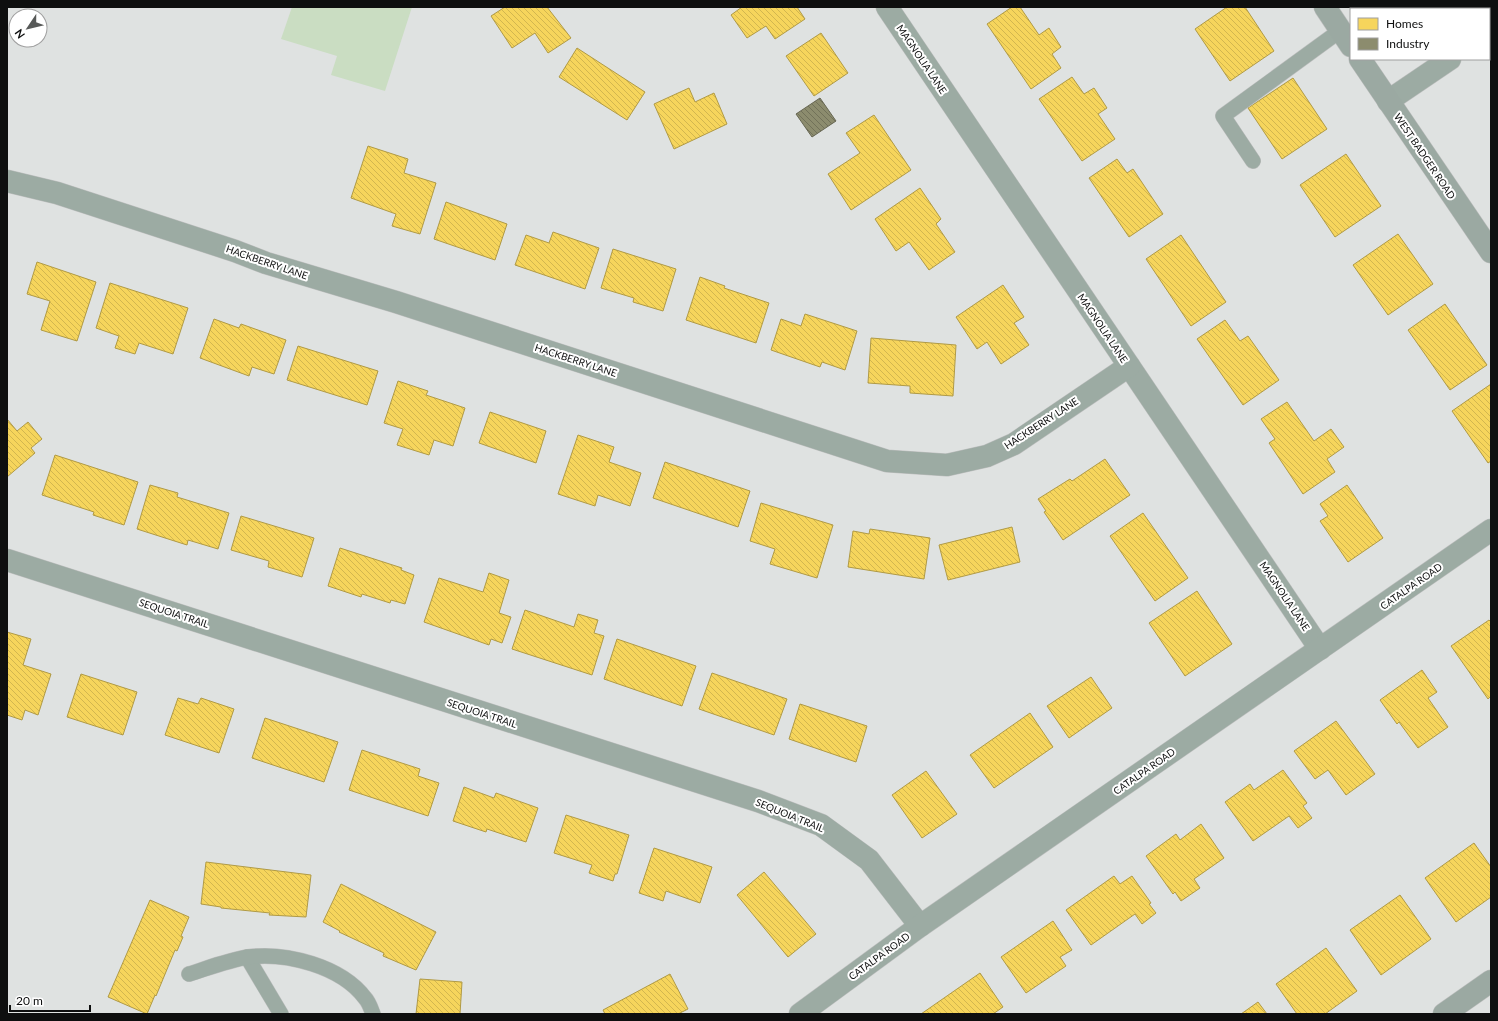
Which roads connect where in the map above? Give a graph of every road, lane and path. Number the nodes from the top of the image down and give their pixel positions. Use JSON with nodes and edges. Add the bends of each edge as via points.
{"nodes":[{"id":1,"x":886,"y":7,"type":"edge"},
{"id":2,"x":1325,"y":7,"type":"edge"},
{"id":3,"x":1346,"y":38,"type":"edge"},
{"id":4,"x":1361,"y":60,"type":"edge"},
{"id":5,"x":1449,"y":60,"type":"edge"},
{"id":6,"x":1388,"y":101,"type":"junction"},
{"id":7,"x":1253,"y":161,"type":"dead end"},
{"id":8,"x":7,"y":181,"type":"edge"},
{"id":9,"x":1491,"y":252,"type":"edge"},
{"id":10,"x":1129,"y":366,"type":"junction"},
{"id":11,"x":1491,"y":530,"type":"edge"},
{"id":12,"x":7,"y":560,"type":"edge"},
{"id":13,"x":1320,"y":649,"type":"junction"},
{"id":14,"x":920,"y":926,"type":"junction"},
{"id":15,"x":247,"y":957,"type":"junction"},
{"id":16,"x":189,"y":974,"type":"dead end"},
{"id":17,"x":1491,"y":981,"type":"edge"},
{"id":18,"x":281,"y":1014,"type":"edge"},
{"id":19,"x":373,"y":1014,"type":"edge"},
{"id":20,"x":800,"y":1014,"type":"edge"},
{"id":21,"x":1444,"y":1014,"type":"edge"}],
"edges":[{"from":1,"to":10,"type":"street","name":"MAGNOLIA LANE"},
{"from":2,"to":3,"type":"street"},
{"from":3,"to":7,"type":"lane","via":[[1223,116]]},
{"from":4,"to":6,"type":"street","name":"WEST BADGER ROAD"},
{"from":5,"to":6,"type":"street"},
{"from":6,"to":9,"type":"street","name":"WEST BADGER ROAD"},
{"from":8,"to":10,"type":"street","name":"HACKBERRY LANE","via":[[58,193],[266,263],[404,304],[887,461],[947,465],[987,456],[1014,444]]},
{"from":10,"to":13,"type":"street","name":"MAGNOLIA LANE"},
{"from":11,"to":13,"type":"street","name":"CATALPA ROAD"},
{"from":12,"to":14,"type":"street","name":"SEQUOIA TRAIL","via":[[758,801],[821,825],[869,860]]},
{"from":13,"to":14,"type":"street","name":"CATALPA ROAD"},
{"from":14,"to":20,"type":"street","name":"CATALPA ROAD"},
{"from":15,"to":16,"type":"lane"},
{"from":15,"to":18,"type":"lane"},
{"from":15,"to":19,"type":"lane","via":[[287,958],[321,967],[351,984],[366,998]]},
{"from":17,"to":21,"type":"street"}]}
